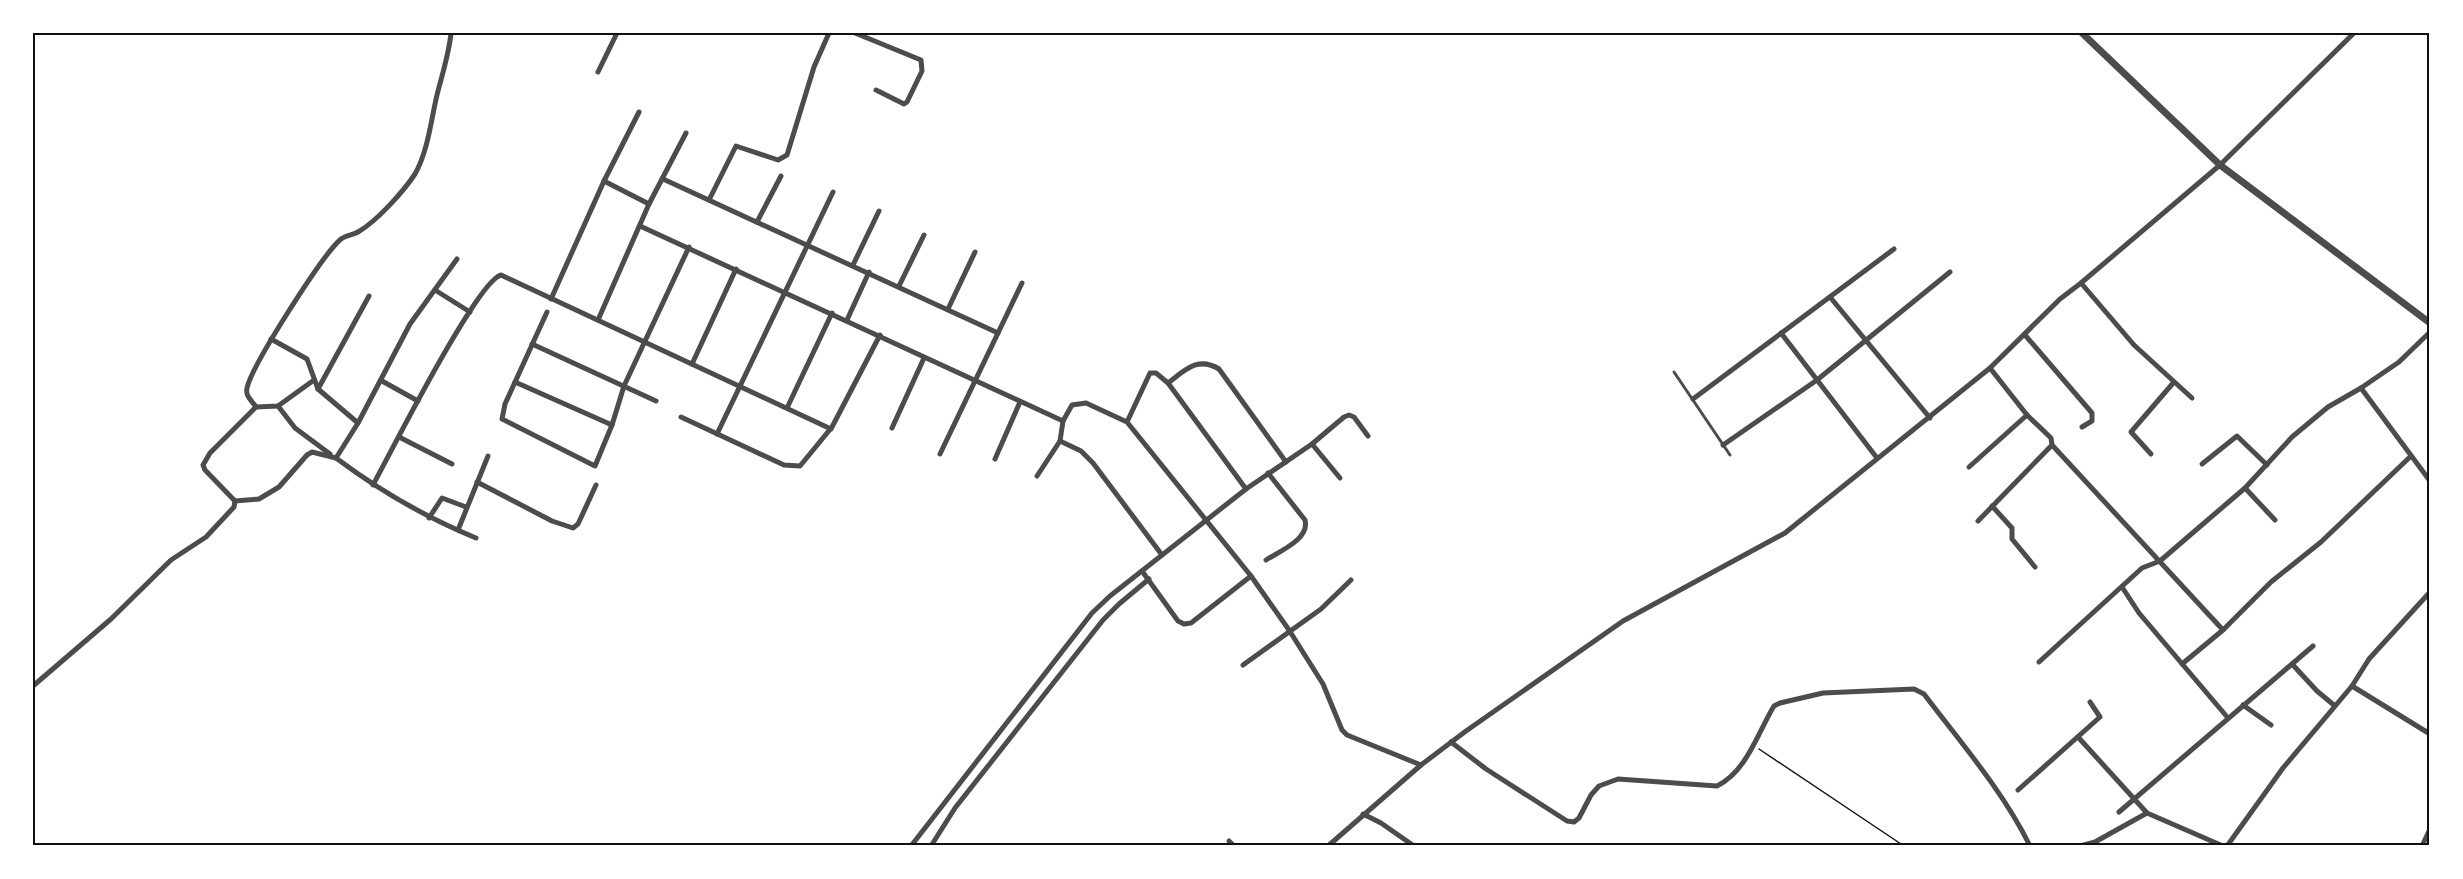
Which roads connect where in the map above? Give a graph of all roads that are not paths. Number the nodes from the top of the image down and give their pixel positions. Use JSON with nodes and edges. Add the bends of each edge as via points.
{"nodes":[{"id":1,"x":451,"y":33,"type":"edge"},
{"id":2,"x":617,"y":33,"type":"edge"},
{"id":3,"x":829,"y":33,"type":"edge"},
{"id":4,"x":855,"y":33,"type":"edge"},
{"id":5,"x":2082,"y":33,"type":"edge"},
{"id":6,"x":2354,"y":33,"type":"edge"},
{"id":7,"x":598,"y":72,"type":"dead end"},
{"id":8,"x":876,"y":90,"type":"dead end"},
{"id":9,"x":639,"y":112,"type":"dead end"},
{"id":10,"x":686,"y":133,"type":"dead end"},
{"id":11,"x":2220,"y":165,"type":"junction"},
{"id":12,"x":781,"y":176,"type":"dead end"},
{"id":13,"x":663,"y":179,"type":"junction"},
{"id":14,"x":604,"y":181,"type":"junction"},
{"id":15,"x":833,"y":192,"type":"dead end"},
{"id":16,"x":709,"y":200,"type":"junction"},
{"id":17,"x":649,"y":204,"type":"junction"},
{"id":18,"x":879,"y":212,"type":"dead end"},
{"id":19,"x":757,"y":222,"type":"junction"},
{"id":20,"x":640,"y":226,"type":"junction"},
{"id":21,"x":924,"y":235,"type":"dead end"},
{"id":22,"x":806,"y":246,"type":"junction"},
{"id":23,"x":689,"y":247,"type":"junction"},
{"id":24,"x":1894,"y":249,"type":"dead end"},
{"id":25,"x":975,"y":252,"type":"dead end"},
{"id":26,"x":458,"y":259,"type":"dead end"},
{"id":27,"x":853,"y":265,"type":"junction"},
{"id":28,"x":736,"y":269,"type":"junction"},
{"id":29,"x":869,"y":272,"type":"junction"},
{"id":30,"x":1950,"y":272,"type":"dead end"},
{"id":31,"x":1022,"y":283,"type":"dead end"},
{"id":32,"x":2082,"y":283,"type":"junction"},
{"id":33,"x":899,"y":286,"type":"junction"},
{"id":34,"x":435,"y":290,"type":"junction"},
{"id":35,"x":785,"y":291,"type":"junction"},
{"id":36,"x":369,"y":296,"type":"dead end"},
{"id":37,"x":1830,"y":297,"type":"junction"},
{"id":38,"x":551,"y":299,"type":"junction"},
{"id":39,"x":948,"y":309,"type":"junction"},
{"id":40,"x":470,"y":312,"type":"junction"},
{"id":41,"x":547,"y":312,"type":"dead end"},
{"id":42,"x":832,"y":313,"type":"junction"},
{"id":43,"x":598,"y":320,"type":"junction"},
{"id":44,"x":847,"y":320,"type":"junction"},
{"id":45,"x":2430,"y":323,"type":"edge"},
{"id":46,"x":2430,"y":332,"type":"edge"},
{"id":47,"x":998,"y":333,"type":"junction"},
{"id":48,"x":1781,"y":333,"type":"junction"},
{"id":49,"x":880,"y":335,"type":"junction"},
{"id":50,"x":2025,"y":335,"type":"junction"},
{"id":51,"x":271,"y":339,"type":"junction"},
{"id":52,"x":1866,"y":341,"type":"junction"},
{"id":53,"x":645,"y":342,"type":"junction"},
{"id":54,"x":532,"y":344,"type":"junction"},
{"id":55,"x":924,"y":358,"type":"junction"},
{"id":56,"x":692,"y":364,"type":"junction"},
{"id":57,"x":1990,"y":368,"type":"junction"},
{"id":58,"x":1674,"y":372,"type":"dead end"},
{"id":59,"x":314,"y":380,"type":"junction"},
{"id":60,"x":1817,"y":380,"type":"junction"},
{"id":61,"x":382,"y":381,"type":"junction"},
{"id":62,"x":973,"y":381,"type":"junction"},
{"id":63,"x":515,"y":382,"type":"junction"},
{"id":64,"x":2174,"y":382,"type":"junction"},
{"id":65,"x":1168,"y":383,"type":"junction"},
{"id":66,"x":624,"y":386,"type":"junction"},
{"id":67,"x":740,"y":386,"type":"junction"},
{"id":68,"x":2361,"y":388,"type":"junction"},
{"id":69,"x":318,"y":389,"type":"junction"},
{"id":70,"x":2192,"y":398,"type":"dead end"},
{"id":71,"x":1693,"y":399,"type":"junction"},
{"id":72,"x":418,"y":401,"type":"junction"},
{"id":73,"x":656,"y":401,"type":"dead end"},
{"id":74,"x":1020,"y":402,"type":"junction"},
{"id":75,"x":278,"y":406,"type":"junction"},
{"id":76,"x":256,"y":408,"type":"junction"},
{"id":77,"x":787,"y":408,"type":"junction"},
{"id":78,"x":2027,"y":415,"type":"junction"},
{"id":79,"x":681,"y":417,"type":"dead end"},
{"id":80,"x":1930,"y":418,"type":"junction"},
{"id":81,"x":1063,"y":422,"type":"junction"},
{"id":82,"x":1127,"y":422,"type":"junction"},
{"id":83,"x":358,"y":423,"type":"junction"},
{"id":84,"x":612,"y":425,"type":"junction"},
{"id":85,"x":2082,"y":427,"type":"dead end"},
{"id":86,"x":892,"y":428,"type":"dead end"},
{"id":87,"x":831,"y":429,"type":"junction"},
{"id":88,"x":717,"y":434,"type":"junction"},
{"id":89,"x":1368,"y":436,"type":"dead end"},
{"id":90,"x":399,"y":437,"type":"junction"},
{"id":91,"x":1060,"y":441,"type":"junction"},
{"id":92,"x":1312,"y":444,"type":"junction"},
{"id":93,"x":1723,"y":445,"type":"junction"},
{"id":94,"x":2052,"y":445,"type":"junction"},
{"id":95,"x":940,"y":454,"type":"dead end"},
{"id":96,"x":1730,"y":454,"type":"dead end"},
{"id":97,"x":2151,"y":454,"type":"dead end"},
{"id":98,"x":488,"y":456,"type":"dead end"},
{"id":99,"x":2411,"y":456,"type":"junction"},
{"id":100,"x":336,"y":458,"type":"junction"},
{"id":101,"x":1877,"y":458,"type":"junction"},
{"id":102,"x":995,"y":459,"type":"dead end"},
{"id":103,"x":1286,"y":462,"type":"junction"},
{"id":104,"x":452,"y":464,"type":"dead end"},
{"id":105,"x":2202,"y":464,"type":"dead end"},
{"id":106,"x":2266,"y":465,"type":"junction"},
{"id":107,"x":1969,"y":466,"type":"dead end"},
{"id":108,"x":1268,"y":473,"type":"junction"},
{"id":109,"x":1037,"y":476,"type":"dead end"},
{"id":110,"x":1340,"y":478,"type":"dead end"},
{"id":111,"x":2430,"y":481,"type":"edge"},
{"id":112,"x":477,"y":482,"type":"junction"},
{"id":113,"x":373,"y":485,"type":"junction"},
{"id":114,"x":596,"y":485,"type":"dead end"},
{"id":115,"x":2245,"y":488,"type":"junction"},
{"id":116,"x":1246,"y":489,"type":"junction"},
{"id":117,"x":235,"y":501,"type":"junction"},
{"id":118,"x":1992,"y":506,"type":"junction"},
{"id":119,"x":466,"y":507,"type":"junction"},
{"id":120,"x":429,"y":518,"type":"junction"},
{"id":121,"x":1978,"y":520,"type":"dead end"},
{"id":122,"x":2275,"y":520,"type":"dead end"},
{"id":123,"x":1207,"y":521,"type":"junction"},
{"id":124,"x":458,"y":530,"type":"junction"},
{"id":125,"x":476,"y":538,"type":"dead end"},
{"id":126,"x":1162,"y":555,"type":"junction"},
{"id":127,"x":1266,"y":560,"type":"dead end"},
{"id":128,"x":2160,"y":561,"type":"junction"},
{"id":129,"x":2035,"y":567,"type":"dead end"},
{"id":130,"x":1143,"y":571,"type":"junction"},
{"id":131,"x":1251,"y":576,"type":"junction"},
{"id":132,"x":1149,"y":579,"type":"junction"},
{"id":133,"x":1351,"y":580,"type":"dead end"},
{"id":134,"x":2122,"y":587,"type":"junction"},
{"id":135,"x":2430,"y":592,"type":"edge"},
{"id":136,"x":1289,"y":630,"type":"junction"},
{"id":137,"x":2223,"y":630,"type":"junction"},
{"id":138,"x":2313,"y":646,"type":"dead end"},
{"id":139,"x":2039,"y":662,"type":"dead end"},
{"id":140,"x":2182,"y":664,"type":"junction"},
{"id":141,"x":2292,"y":664,"type":"junction"},
{"id":142,"x":1243,"y":665,"type":"dead end"},
{"id":143,"x":33,"y":686,"type":"edge"},
{"id":144,"x":2352,"y":686,"type":"junction"},
{"id":145,"x":2090,"y":702,"type":"dead end"},
{"id":146,"x":2243,"y":705,"type":"junction"},
{"id":147,"x":2335,"y":706,"type":"junction"},
{"id":148,"x":2228,"y":718,"type":"junction"},
{"id":149,"x":2271,"y":725,"type":"dead end"},
{"id":150,"x":2430,"y":734,"type":"edge"},
{"id":151,"x":2078,"y":737,"type":"junction"},
{"id":152,"x":1451,"y":742,"type":"junction"},
{"id":153,"x":1421,"y":765,"type":"junction"},
{"id":154,"x":2018,"y":790,"type":"dead end"},
{"id":155,"x":2133,"y":799,"type":"junction"},
{"id":156,"x":2119,"y":812,"type":"dead end"},
{"id":157,"x":2147,"y":813,"type":"junction"},
{"id":158,"x":1363,"y":814,"type":"junction"},
{"id":159,"x":2430,"y":830,"type":"edge"},
{"id":160,"x":1229,"y":841,"type":"dead end"},
{"id":161,"x":912,"y":845,"type":"edge"},
{"id":162,"x":919,"y":846,"type":"edge"},
{"id":163,"x":931,"y":846,"type":"edge"},
{"id":164,"x":1234,"y":846,"type":"edge"},
{"id":165,"x":1328,"y":846,"type":"edge"},
{"id":166,"x":1414,"y":846,"type":"edge"},
{"id":167,"x":2030,"y":846,"type":"edge"},
{"id":168,"x":2080,"y":846,"type":"edge"},
{"id":169,"x":2225,"y":846,"type":"edge"},
{"id":170,"x":2422,"y":846,"type":"edge"}],
"edges":[{"from":1,"to":51,"type":"street","via":[[425,144],[414,174],[373,221],[342,237]]},
{"from":2,"to":7,"type":"street"},
{"from":3,"to":16,"type":"street","via":[[814,67],[787,155],[777,160],[736,146]]},
{"from":4,"to":8,"type":"street","via":[[921,60],[922,71],[904,104]]},
{"from":5,"to":11,"type":"street"},
{"from":6,"to":11,"type":"street"},
{"from":9,"to":14,"type":"street"},
{"from":10,"to":13,"type":"street"},
{"from":11,"to":32,"type":"street"},
{"from":11,"to":45,"type":"street"},
{"from":12,"to":19,"type":"street"},
{"from":13,"to":16,"type":"street"},
{"from":13,"to":17,"type":"street"},
{"from":14,"to":17,"type":"street"},
{"from":14,"to":38,"type":"street"},
{"from":15,"to":22,"type":"street"},
{"from":16,"to":19,"type":"street"},
{"from":17,"to":20,"type":"street"},
{"from":18,"to":27,"type":"street"},
{"from":19,"to":22,"type":"street"},
{"from":20,"to":23,"type":"street"},
{"from":20,"to":43,"type":"street"},
{"from":21,"to":33,"type":"street"},
{"from":22,"to":27,"type":"street"},
{"from":22,"to":35,"type":"street"},
{"from":23,"to":28,"type":"street"},
{"from":23,"to":53,"type":"street"},
{"from":24,"to":37,"type":"street"},
{"from":25,"to":39,"type":"street"},
{"from":26,"to":34,"type":"street"},
{"from":27,"to":29,"type":"street"},
{"from":28,"to":35,"type":"street"},
{"from":28,"to":56,"type":"street"},
{"from":29,"to":33,"type":"street"},
{"from":29,"to":44,"type":"street"},
{"from":30,"to":52,"type":"street"},
{"from":31,"to":47,"type":"street"},
{"from":32,"to":50,"type":"street","via":[[2060,299]]},
{"from":32,"to":64,"type":"street","via":[[2134,345]]},
{"from":33,"to":39,"type":"street"},
{"from":34,"to":40,"type":"street"},
{"from":34,"to":61,"type":"street","via":[[410,324]]},
{"from":35,"to":42,"type":"street"},
{"from":35,"to":67,"type":"street"},
{"from":36,"to":69,"type":"street"},
{"from":37,"to":48,"type":"street"},
{"from":37,"to":52,"type":"street"},
{"from":38,"to":40,"type":"street","via":[[501,275],[492,280]]},
{"from":38,"to":43,"type":"street"},
{"from":39,"to":47,"type":"street"},
{"from":40,"to":72,"type":"street"},
{"from":41,"to":54,"type":"street"},
{"from":42,"to":44,"type":"street"},
{"from":42,"to":77,"type":"street"},
{"from":43,"to":53,"type":"street"},
{"from":44,"to":49,"type":"street"},
{"from":46,"to":68,"type":"street","via":[[2399,362]]},
{"from":47,"to":62,"type":"street"},
{"from":48,"to":60,"type":"street"},
{"from":48,"to":71,"type":"street"},
{"from":49,"to":55,"type":"street"},
{"from":49,"to":87,"type":"street"},
{"from":50,"to":57,"type":"street"},
{"from":50,"to":85,"type":"street","via":[[2092,413],[2092,422]]},
{"from":51,"to":59,"type":"street","via":[[307,358]]},
{"from":51,"to":76,"type":"street","via":[[246,390]]},
{"from":52,"to":60,"type":"street"},
{"from":52,"to":80,"type":"street"},
{"from":53,"to":56,"type":"street"},
{"from":53,"to":66,"type":"street"},
{"from":54,"to":63,"type":"street"},
{"from":54,"to":66,"type":"street"},
{"from":55,"to":62,"type":"street"},
{"from":55,"to":86,"type":"street"},
{"from":56,"to":67,"type":"street"},
{"from":57,"to":78,"type":"street"},
{"from":57,"to":80,"type":"street"},
{"from":58,"to":71,"type":"lane"},
{"from":59,"to":69,"type":"street"},
{"from":59,"to":75,"type":"street"},
{"from":60,"to":93,"type":"street"},
{"from":60,"to":101,"type":"street"},
{"from":61,"to":72,"type":"street"},
{"from":61,"to":83,"type":"street"},
{"from":62,"to":74,"type":"street"},
{"from":62,"to":95,"type":"street"},
{"from":63,"to":84,"type":"street"},
{"from":63,"to":84,"type":"street","via":[[502,419],[593,466]]},
{"from":64,"to":70,"type":"street"},
{"from":64,"to":97,"type":"street","via":[[2131,432]]},
{"from":65,"to":82,"type":"street","via":[[1150,373]]},
{"from":65,"to":103,"type":"street","via":[[1192,365],[1211,364],[1219,369]]},
{"from":65,"to":116,"type":"street"},
{"from":66,"to":73,"type":"street"},
{"from":66,"to":84,"type":"street"},
{"from":67,"to":77,"type":"street"},
{"from":67,"to":88,"type":"street"},
{"from":68,"to":99,"type":"street"},
{"from":68,"to":106,"type":"street","via":[[2328,407]]},
{"from":69,"to":83,"type":"street"},
{"from":71,"to":93,"type":"lane"},
{"from":72,"to":90,"type":"street"},
{"from":74,"to":81,"type":"street"},
{"from":74,"to":102,"type":"street"},
{"from":75,"to":76,"type":"street"},
{"from":75,"to":100,"type":"street","via":[[295,428]]},
{"from":76,"to":117,"type":"street","via":[[210,453],[203,465]]},
{"from":77,"to":87,"type":"street"},
{"from":78,"to":94,"type":"street","via":[[2051,438]]},
{"from":78,"to":107,"type":"street"},
{"from":79,"to":88,"type":"street"},
{"from":80,"to":101,"type":"street"},
{"from":81,"to":82,"type":"street","via":[[1072,405],[1086,403]]},
{"from":81,"to":91,"type":"street"},
{"from":82,"to":123,"type":"street"},
{"from":83,"to":100,"type":"street"},
{"from":87,"to":88,"type":"street","via":[[796,467]]},
{"from":89,"to":92,"type":"street","via":[[1349,414]]},
{"from":90,"to":104,"type":"street"},
{"from":90,"to":113,"type":"street"},
{"from":91,"to":109,"type":"street"},
{"from":91,"to":126,"type":"street","via":[[1081,451],[1093,463]]},
{"from":92,"to":103,"type":"street"},
{"from":92,"to":110,"type":"street"},
{"from":93,"to":96,"type":"lane"},
{"from":94,"to":118,"type":"street"},
{"from":94,"to":128,"type":"street"},
{"from":98,"to":112,"type":"street"},
{"from":99,"to":111,"type":"street"},
{"from":99,"to":137,"type":"street"},
{"from":100,"to":113,"type":"street"},
{"from":100,"to":117,"type":"street","via":[[312,452],[279,487],[259,499]]},
{"from":101,"to":152,"type":"street","via":[[1785,533],[1623,621]]},
{"from":103,"to":108,"type":"street"},
{"from":105,"to":106,"type":"street","via":[[2237,436]]},
{"from":106,"to":115,"type":"street"},
{"from":108,"to":116,"type":"street"},
{"from":108,"to":127,"type":"street","via":[[1306,525],[1302,535]]},
{"from":112,"to":114,"type":"street","via":[[573,528]]},
{"from":112,"to":119,"type":"street"},
{"from":113,"to":120,"type":"street"},
{"from":115,"to":122,"type":"street"},
{"from":115,"to":128,"type":"street"},
{"from":116,"to":123,"type":"street"},
{"from":117,"to":143,"type":"street","via":[[206,537],[171,560],[111,619]]},
{"from":118,"to":121,"type":"street"},
{"from":118,"to":129,"type":"street","via":[[2012,528],[2010,536]]},
{"from":119,"to":120,"type":"street","via":[[442,498]]},
{"from":119,"to":124,"type":"street"},
{"from":120,"to":124,"type":"street"},
{"from":123,"to":126,"type":"street"},
{"from":123,"to":131,"type":"street"},
{"from":124,"to":125,"type":"street"},
{"from":126,"to":130,"type":"street"},
{"from":128,"to":134,"type":"street","via":[[2142,568]]},
{"from":128,"to":137,"type":"street"},
{"from":130,"to":132,"type":"street"},
{"from":130,"to":161,"type":"street","via":[[1092,613]]},
{"from":131,"to":132,"type":"street","via":[[1191,623],[1184,624]]},
{"from":131,"to":136,"type":"street"},
{"from":132,"to":163,"type":"street","via":[[1103,620],[955,808]]},
{"from":133,"to":136,"type":"street","via":[[1321,609]]},
{"from":134,"to":139,"type":"street"},
{"from":134,"to":140,"type":"street"},
{"from":135,"to":144,"type":"street","via":[[2369,659]]},
{"from":136,"to":142,"type":"street"},
{"from":136,"to":153,"type":"street","via":[[1323,684],[1342,730]]},
{"from":137,"to":140,"type":"street"},
{"from":138,"to":141,"type":"street"},
{"from":140,"to":148,"type":"street"},
{"from":141,"to":146,"type":"street"},
{"from":141,"to":147,"type":"street"},
{"from":144,"to":147,"type":"street"},
{"from":144,"to":150,"type":"street"},
{"from":145,"to":151,"type":"street","via":[[2100,717]]},
{"from":146,"to":148,"type":"street"},
{"from":146,"to":149,"type":"street"},
{"from":147,"to":169,"type":"street"},
{"from":148,"to":155,"type":"street"},
{"from":151,"to":154,"type":"street"},
{"from":151,"to":155,"type":"street"},
{"from":152,"to":153,"type":"street"},
{"from":152,"to":167,"type":"street","via":[[1486,769],[1574,822],[1599,786],[1618,779],[1716,786],[1730,780],[1774,706],[1780,703],[1823,693],[1914,689],[1924,694],[1998,793]]},
{"from":153,"to":158,"type":"street"},
{"from":155,"to":156,"type":"street"},
{"from":155,"to":157,"type":"street"},
{"from":157,"to":168,"type":"street","via":[[2095,842]]},
{"from":157,"to":169,"type":"street"},
{"from":158,"to":165,"type":"street"},
{"from":158,"to":166,"type":"street"},
{"from":159,"to":170,"type":"street"},
{"from":160,"to":164,"type":"street"},
{"from":161,"to":162,"type":"street"}]}
